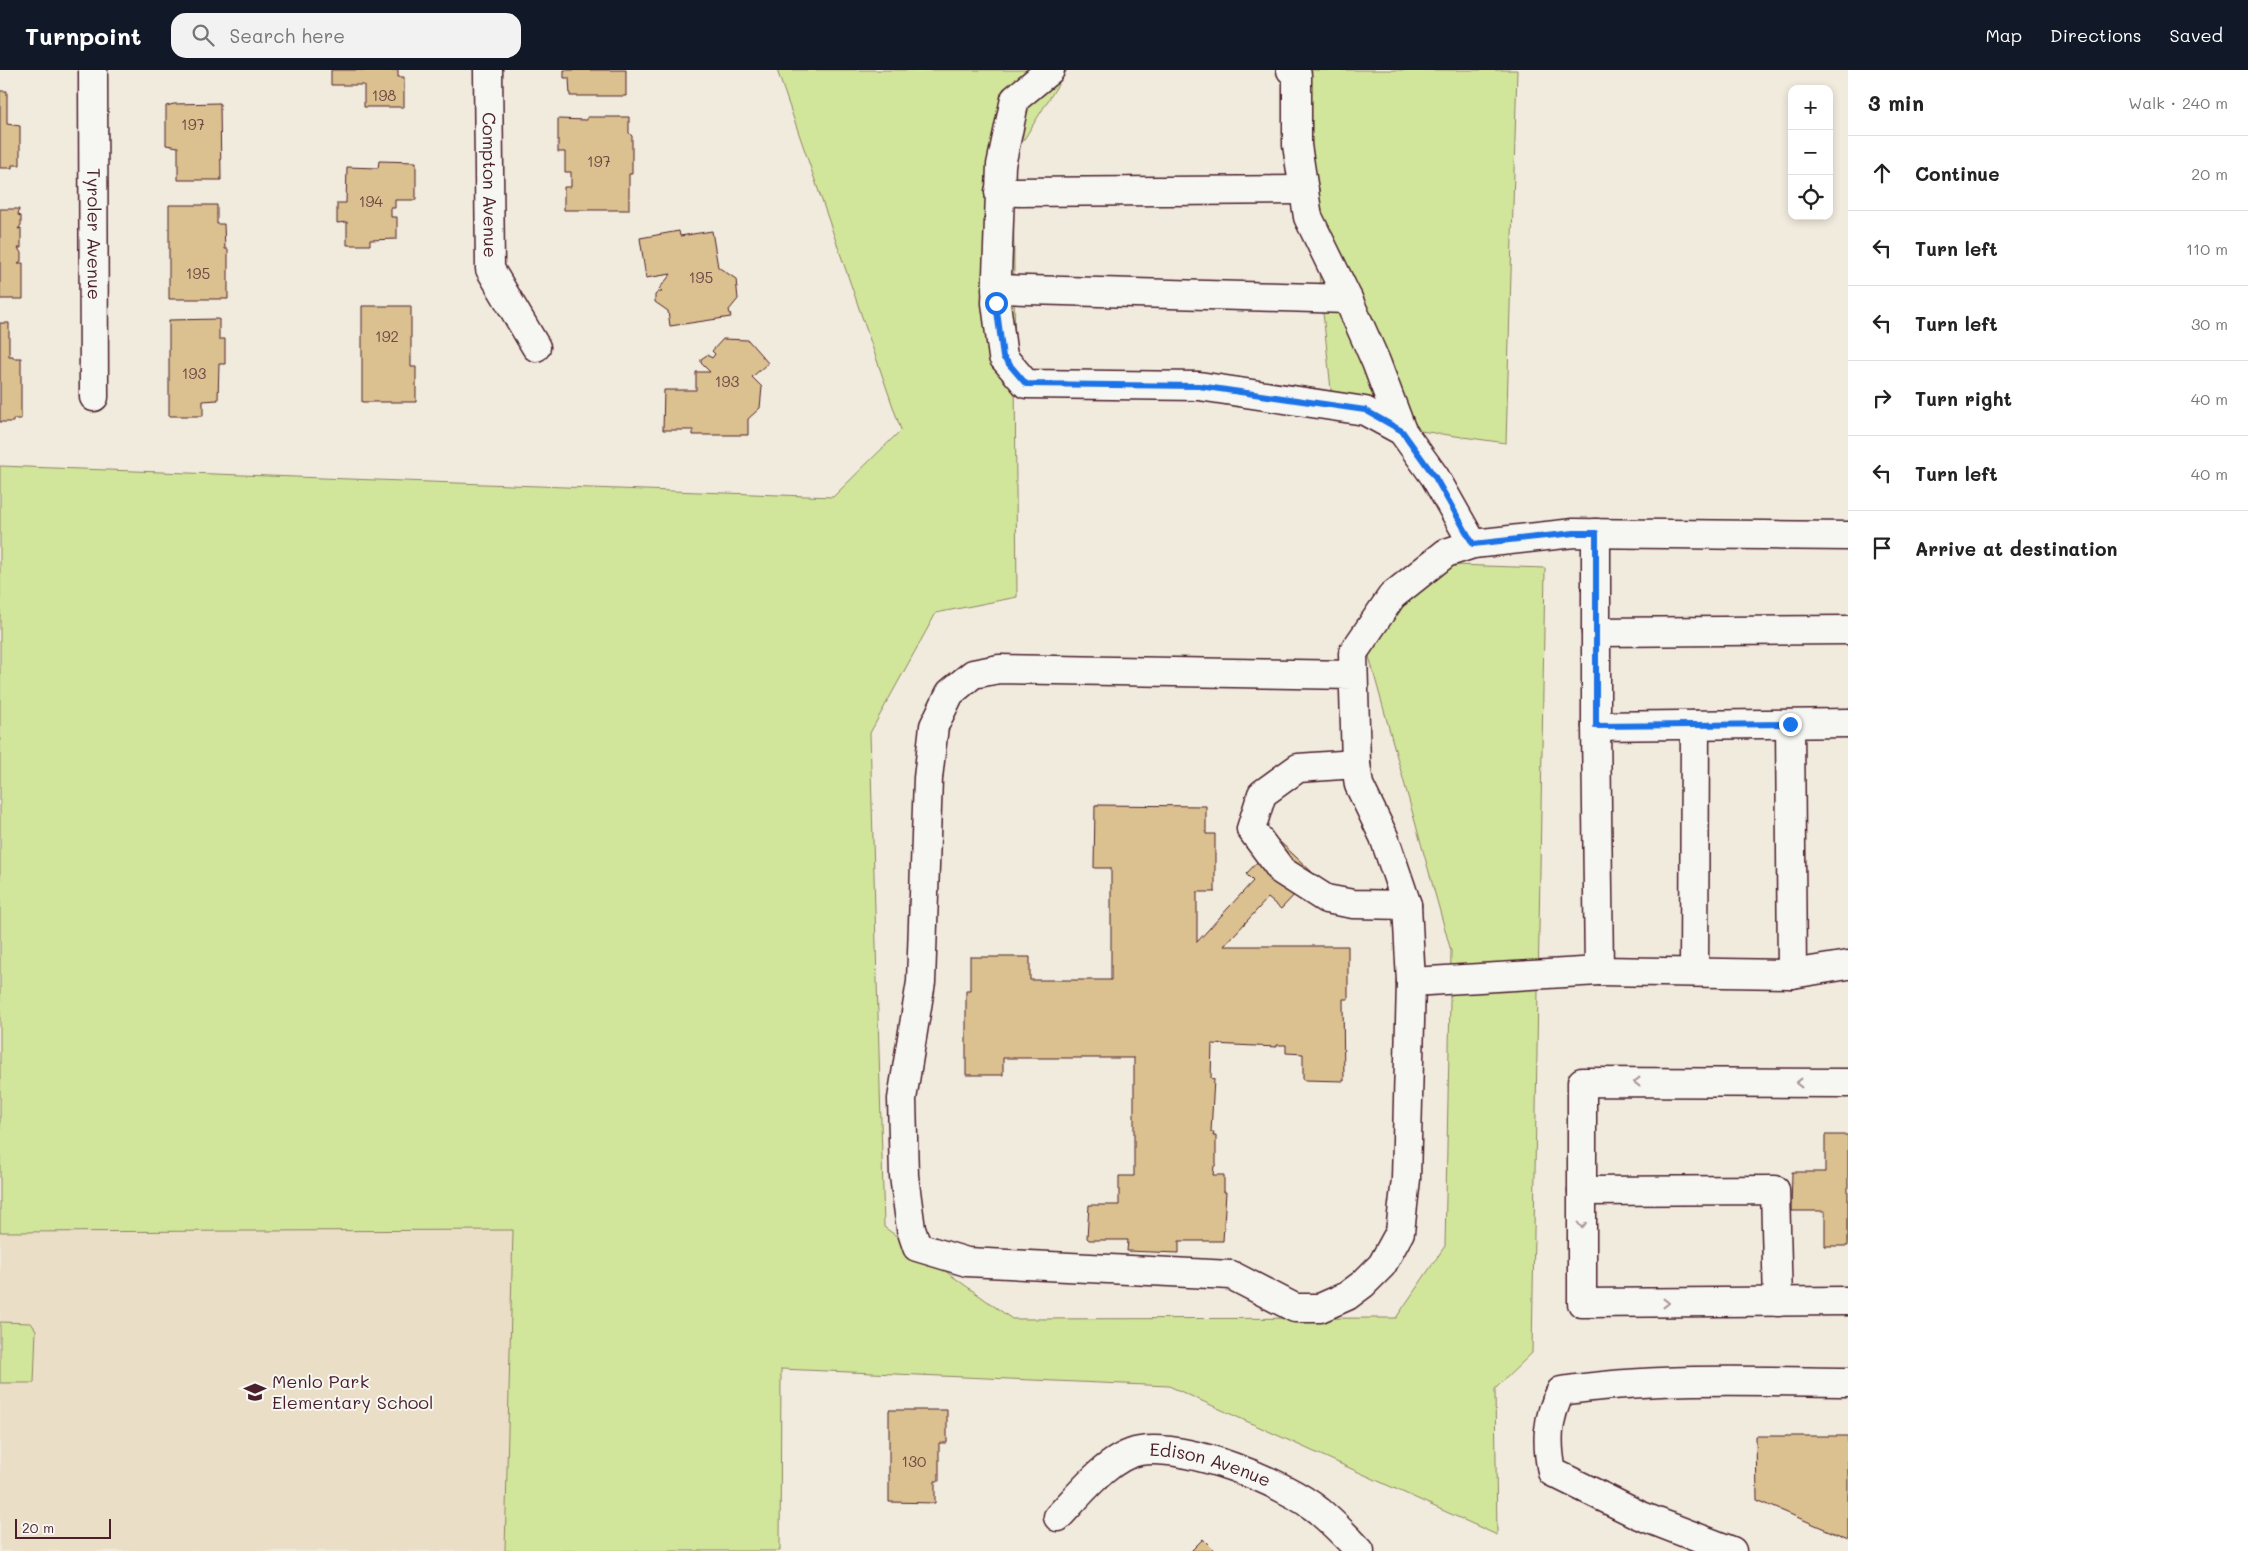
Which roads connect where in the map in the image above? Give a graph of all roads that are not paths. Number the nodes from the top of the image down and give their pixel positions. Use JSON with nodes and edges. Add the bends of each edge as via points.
{"nodes":[{"id":1,"x":93,"y":70,"type":"edge"},
{"id":2,"x":488,"y":70,"type":"edge"},
{"id":3,"x":1050,"y":70,"type":"edge"},
{"id":4,"x":1291,"y":70,"type":"edge"},
{"id":5,"x":1304,"y":190,"type":"junction"},
{"id":6,"x":999,"y":192,"type":"junction"},
{"id":7,"x":996,"y":289,"type":"junction"},
{"id":8,"x":1348,"y":299,"type":"junction"},
{"id":9,"x":536,"y":347,"type":"dead end"},
{"id":10,"x":94,"y":397,"type":"dead end"},
{"id":11,"x":1402,"y":431,"type":"junction"},
{"id":12,"x":1596,"y":533,"type":"junction"},
{"id":13,"x":1848,"y":536,"type":"edge"},
{"id":14,"x":1473,"y":544,"type":"junction"},
{"id":15,"x":1848,"y":630,"type":"edge"},
{"id":16,"x":1596,"y":632,"type":"junction"},
{"id":17,"x":1353,"y":675,"type":"junction"},
{"id":18,"x":1790,"y":724,"type":"junction"},
{"id":19,"x":1848,"y":724,"type":"edge"},
{"id":20,"x":1695,"y":725,"type":"junction"},
{"id":21,"x":1596,"y":726,"type":"junction"},
{"id":22,"x":1356,"y":764,"type":"junction"},
{"id":23,"x":1407,"y":905,"type":"junction"},
{"id":24,"x":1848,"y":965,"type":"edge"},
{"id":25,"x":1599,"y":971,"type":"junction"},
{"id":26,"x":1694,"y":972,"type":"junction"},
{"id":27,"x":1792,"y":974,"type":"junction"},
{"id":28,"x":1411,"y":982,"type":"junction"},
{"id":29,"x":1848,"y":1083,"type":"edge"},
{"id":30,"x":1582,"y":1191,"type":"junction"},
{"id":31,"x":1778,"y":1302,"type":"junction"},
{"id":32,"x":1848,"y":1302,"type":"edge"},
{"id":33,"x":1848,"y":1382,"type":"edge"},
{"id":34,"x":1058,"y":1517,"type":"dead end"},
{"id":35,"x":1360,"y":1551,"type":"edge"},
{"id":36,"x":1732,"y":1551,"type":"edge"}],
"edges":[{"from":1,"to":10,"type":"street","name":"Tyroler Avenue"},
{"from":2,"to":9,"type":"street","name":"Compton Avenue","via":[[490,268]]},
{"from":3,"to":6,"type":"street","via":[[1015,99],[1000,165]]},
{"from":4,"to":5,"type":"street","via":[[1297,75],[1297,145]]},
{"from":5,"to":6,"type":"street"},
{"from":5,"to":8,"type":"street","via":[[1308,217]]},
{"from":6,"to":7,"type":"street"},
{"from":7,"to":8,"type":"street"},
{"from":7,"to":11,"type":"street","via":[[1003,357],[1026,384],[1199,386],[1365,410]]},
{"from":8,"to":11,"type":"street"},
{"from":11,"to":14,"type":"street","via":[[1435,477]]},
{"from":12,"to":13,"type":"street"},
{"from":12,"to":14,"type":"street"},
{"from":12,"to":16,"type":"street"},
{"from":14,"to":17,"type":"street","via":[[1446,553],[1392,596],[1353,653]]},
{"from":15,"to":16,"type":"street"},
{"from":16,"to":21,"type":"street"},
{"from":17,"to":22,"type":"street"},
{"from":17,"to":28,"type":"street","via":[[999,669],[973,674],[950,693],[934,726],[928,778],[921,982],[902,1099],[904,1176],[910,1228],[917,1247],[967,1262],[1231,1275],[1295,1308],[1320,1308],[1347,1296],[1382,1265],[1400,1232],[1406,1180]]},
{"from":18,"to":19,"type":"street"},
{"from":18,"to":20,"type":"street"},
{"from":18,"to":27,"type":"street"},
{"from":20,"to":21,"type":"street"},
{"from":20,"to":26,"type":"street"},
{"from":21,"to":25,"type":"street"},
{"from":22,"to":23,"type":"street","via":[[1359,785],[1384,837]]},
{"from":22,"to":23,"type":"street","via":[[1298,768],[1262,794],[1250,829],[1282,871],[1326,899],[1353,904]]},
{"from":23,"to":28,"type":"street"},
{"from":24,"to":27,"type":"street"},
{"from":25,"to":26,"type":"street"},
{"from":25,"to":28,"type":"street"},
{"from":26,"to":27,"type":"street"},
{"from":29,"to":30,"type":"street","one_way":true,"via":[[1582,1082]]},
{"from":30,"to":31,"type":"street","via":[[1775,1190]]},
{"from":30,"to":31,"type":"street","one_way":true,"via":[[1582,1303]]},
{"from":31,"to":32,"type":"street"},
{"from":33,"to":36,"type":"street","via":[[1696,1382],[1561,1391],[1553,1407],[1547,1448],[1552,1472],[1639,1515]]},
{"from":34,"to":35,"type":"street","name":"Edison Avenue","via":[[1108,1466],[1140,1451],[1186,1453],[1243,1470],[1280,1488],[1318,1510]]}]}
